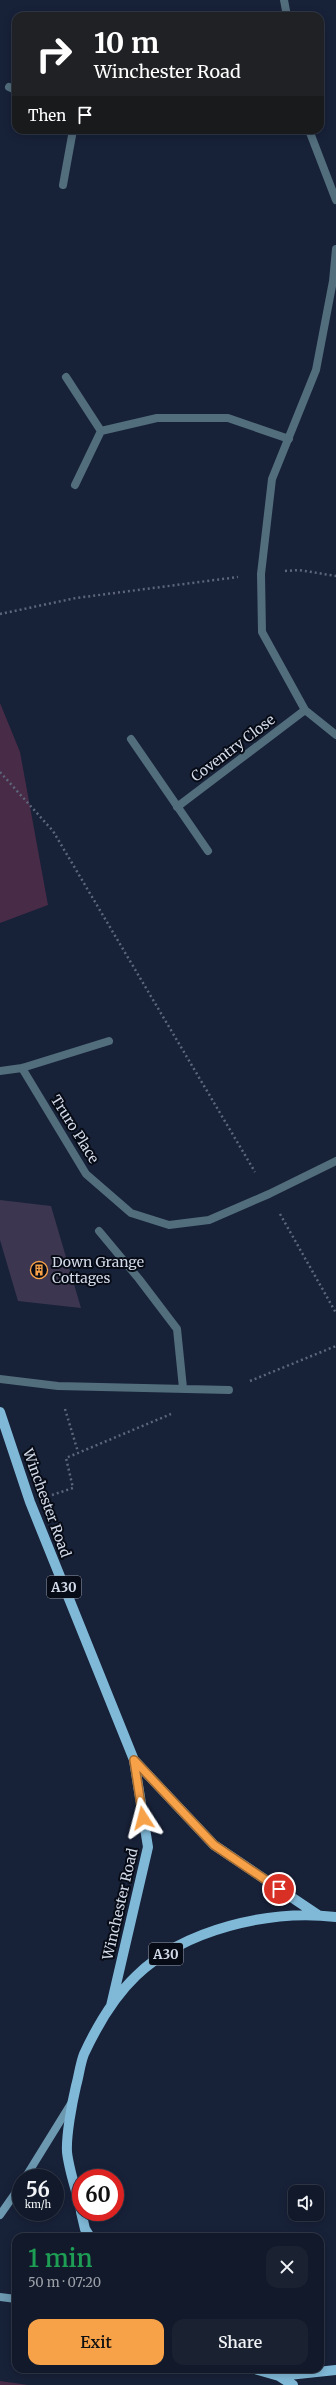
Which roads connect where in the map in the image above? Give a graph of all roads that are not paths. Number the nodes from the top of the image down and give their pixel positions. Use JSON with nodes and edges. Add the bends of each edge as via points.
{"nodes":[{"id":1,"x":284,"y":0,"type":"edge"},
{"id":2,"x":286,"y":12,"type":"edge"},
{"id":3,"x":72,"y":134,"type":"edge"},
{"id":4,"x":310,"y":134,"type":"edge"},
{"id":5,"x":63,"y":186,"type":"dead end"},
{"id":6,"x":336,"y":200,"type":"edge"},
{"id":7,"x":336,"y":249,"type":"edge"},
{"id":8,"x":66,"y":377,"type":"dead end"},
{"id":9,"x":101,"y":431,"type":"junction"},
{"id":10,"x":289,"y":439,"type":"junction"},
{"id":11,"x":75,"y":485,"type":"dead end"},
{"id":12,"x":305,"y":710,"type":"junction"},
{"id":13,"x":336,"y":735,"type":"edge"},
{"id":14,"x":131,"y":739,"type":"dead end"},
{"id":15,"x":177,"y":807,"type":"junction"},
{"id":16,"x":208,"y":851,"type":"dead end"},
{"id":17,"x":109,"y":1041,"type":"dead end"},
{"id":18,"x":22,"y":1068,"type":"junction"},
{"id":19,"x":0,"y":1071,"type":"edge"},
{"id":20,"x":336,"y":1160,"type":"edge"},
{"id":21,"x":99,"y":1231,"type":"dead end"},
{"id":22,"x":0,"y":1379,"type":"edge"},
{"id":23,"x":183,"y":1388,"type":"junction"},
{"id":24,"x":229,"y":1390,"type":"dead end"},
{"id":25,"x":0,"y":1412,"type":"edge"},
{"id":26,"x":134,"y":1760,"type":"junction"},
{"id":27,"x":318,"y":1915,"type":"junction"},
{"id":28,"x":336,"y":1917,"type":"edge"},
{"id":29,"x":111,"y":2006,"type":"junction"},
{"id":30,"x":73,"y":2099,"type":"junction"},
{"id":31,"x":30,"y":2169,"type":"edge"},
{"id":32,"x":72,"y":2173,"type":"edge"},
{"id":33,"x":12,"y":2198,"type":"edge"},
{"id":34,"x":0,"y":2215,"type":"edge"},
{"id":35,"x":83,"y":2221,"type":"edge"},
{"id":36,"x":88,"y":2233,"type":"edge"},
{"id":37,"x":0,"y":2297,"type":"edge"},
{"id":38,"x":12,"y":2298,"type":"edge"},
{"id":39,"x":336,"y":2370,"type":"edge"},
{"id":40,"x":324,"y":2371,"type":"edge"},
{"id":41,"x":269,"y":2373,"type":"edge"},
{"id":42,"x":308,"y":2373,"type":"edge"},
{"id":43,"x":279,"y":2376,"type":"junction"},
{"id":44,"x":293,"y":2385,"type":"edge"}],
"edges":[{"from":1,"to":2,"type":"street"},
{"from":3,"to":5,"type":"street"},
{"from":4,"to":6,"type":"street"},
{"from":7,"to":10,"type":"street","via":[[333,281],[316,370]]},
{"from":8,"to":9,"type":"street"},
{"from":9,"to":10,"type":"street","via":[[157,418],[228,418]]},
{"from":9,"to":11,"type":"street"},
{"from":10,"to":12,"type":"street","via":[[272,479],[261,574],[262,632]]},
{"from":12,"to":13,"type":"street"},
{"from":12,"to":15,"type":"street","name":"Coventry Close"},
{"from":14,"to":15,"type":"street"},
{"from":15,"to":16,"type":"street"},
{"from":17,"to":18,"type":"street"},
{"from":18,"to":19,"type":"street"},
{"from":18,"to":20,"type":"street","name":"Truro Place","via":[[86,1174],[131,1213],[169,1226],[209,1220],[269,1194]]},
{"from":21,"to":23,"type":"street","via":[[177,1329]]},
{"from":22,"to":23,"type":"street","via":[[58,1386]]},
{"from":23,"to":24,"type":"street"},
{"from":25,"to":26,"type":"main road","name":"Winchester Road","number":"A30","via":[[30,1502]]},
{"from":26,"to":27,"type":"main road","name":"Winchester Road","number":"A30","via":[[214,1845]]},
{"from":26,"to":29,"type":"main road","name":"Winchester Road","number":"A30","via":[[148,1847]]},
{"from":27,"to":28,"type":"main road","number":"A30"},
{"from":27,"to":29,"type":"main road","number":"A30","via":[[280,1916],[204,1933],[170,1951],[136,1975]]},
{"from":29,"to":30,"type":"main road","number":"A30","via":[[84,2055]]},
{"from":30,"to":31,"type":"street"},
{"from":30,"to":32,"type":"main road","number":"A30","via":[[67,2152]]},
{"from":33,"to":34,"type":"street"},
{"from":35,"to":36,"type":"main road","number":"A30"},
{"from":37,"to":38,"type":"street"},
{"from":39,"to":40,"type":"main road"},
{"from":41,"to":43,"type":"main road"},
{"from":42,"to":43,"type":"main road"},
{"from":43,"to":44,"type":"main road"}]}
